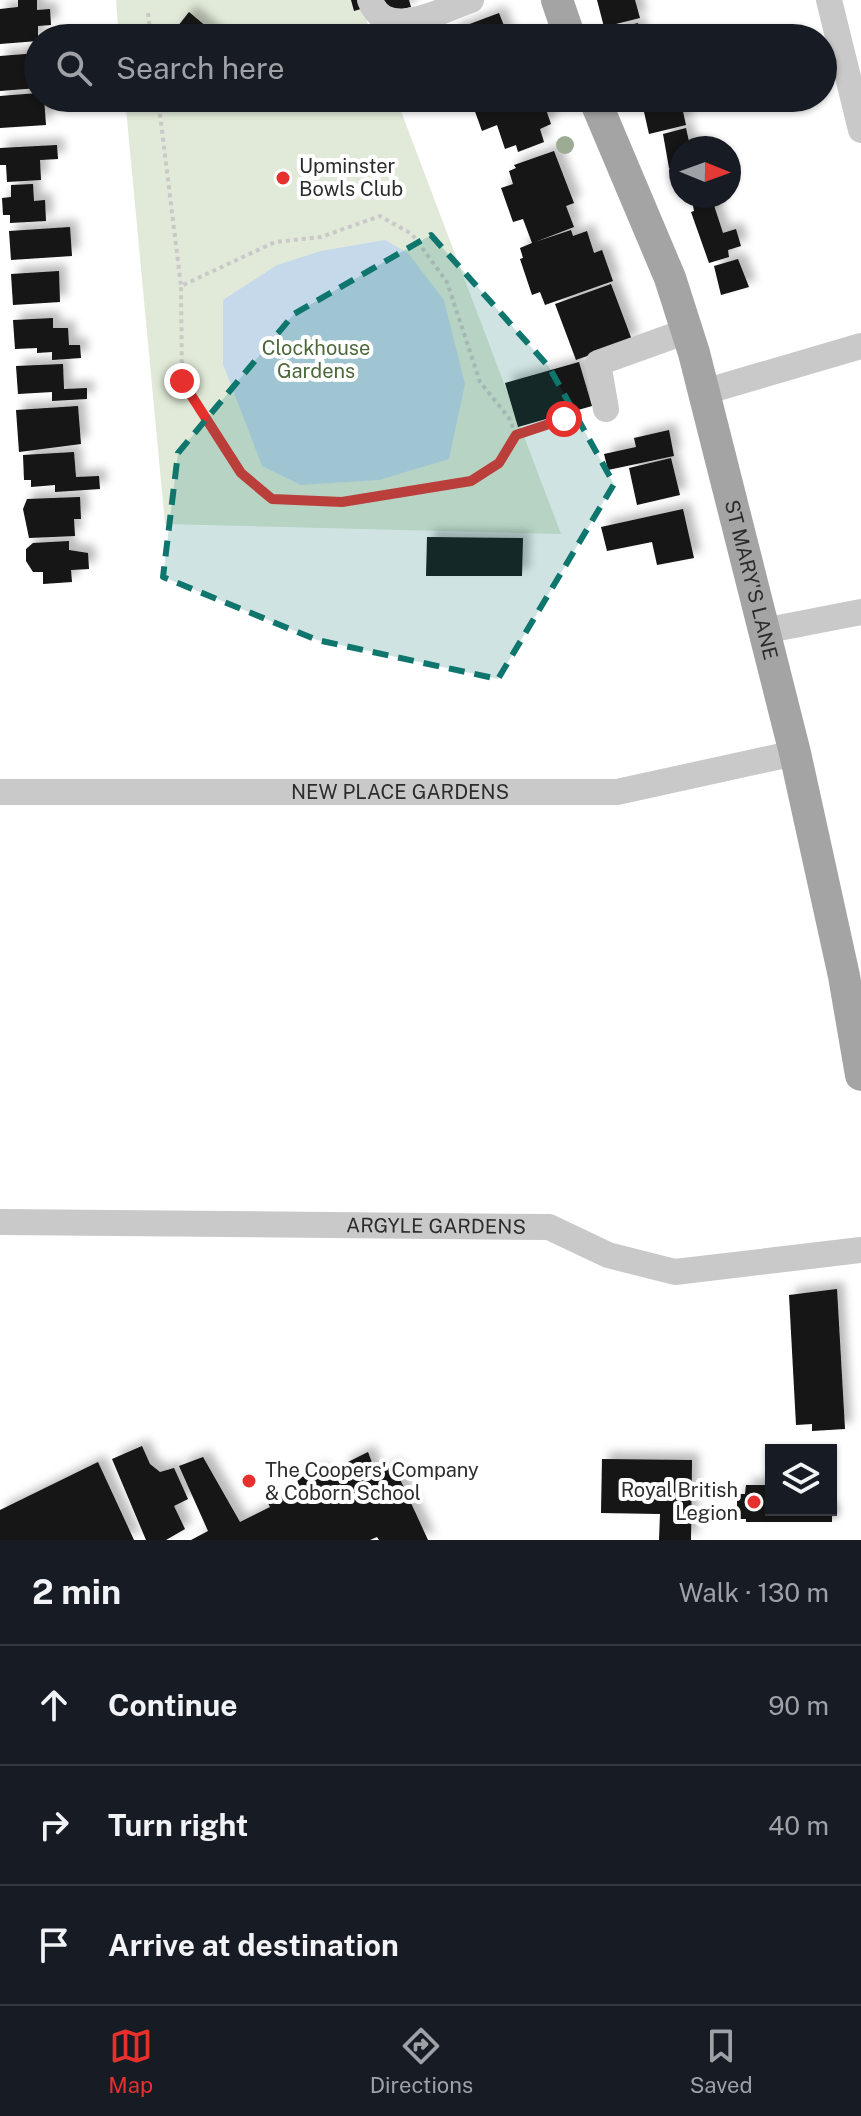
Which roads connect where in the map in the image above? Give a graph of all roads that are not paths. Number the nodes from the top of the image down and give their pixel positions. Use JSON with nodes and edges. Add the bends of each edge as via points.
{"nodes":[{"id":1,"x":370,"y":0,"type":"edge"},
{"id":2,"x":471,"y":0,"type":"edge"},
{"id":3,"x":557,"y":0,"type":"edge"},
{"id":4,"x":829,"y":0,"type":"edge"},
{"id":5,"x":565,"y":24,"type":"edge"},
{"id":6,"x":835,"y":24,"type":"edge"},
{"id":7,"x":837,"y":32,"type":"edge"},
{"id":8,"x":600,"y":112,"type":"edge"},
{"id":9,"x":861,"y":130,"type":"edge"},
{"id":10,"x":687,"y":331,"type":"junction"},
{"id":11,"x":861,"y":346,"type":"edge"},
{"id":12,"x":704,"y":392,"type":"junction"},
{"id":13,"x":606,"y":409,"type":"dead end"},
{"id":14,"x":861,"y":612,"type":"edge"},
{"id":15,"x":763,"y":631,"type":"junction"},
{"id":16,"x":795,"y":753,"type":"junction"},
{"id":17,"x":0,"y":792,"type":"edge"},
{"id":18,"x":861,"y":1075,"type":"edge"},
{"id":19,"x":0,"y":1222,"type":"edge"},
{"id":20,"x":861,"y":1250,"type":"edge"}],
"edges":[{"from":1,"to":2,"type":"street","via":[[389,22],[402,23]]},
{"from":3,"to":5,"type":"main road"},
{"from":4,"to":6,"type":"street"},
{"from":7,"to":9,"type":"street"},
{"from":8,"to":10,"type":"main road","name":"ST MARY'S LANE"},
{"from":10,"to":12,"type":"main road","name":"ST MARY'S LANE"},
{"from":10,"to":13,"type":"street","via":[[598,363]]},
{"from":11,"to":12,"type":"street"},
{"from":12,"to":15,"type":"main road","name":"ST MARY'S LANE"},
{"from":14,"to":15,"type":"street"},
{"from":15,"to":16,"type":"main road","name":"ST MARY'S LANE"},
{"from":16,"to":17,"type":"street","name":"NEW PLACE GARDENS","via":[[617,792]]},
{"from":16,"to":18,"type":"main road","name":"ST MARY'S LANE"},
{"from":19,"to":20,"type":"street","name":"ARGYLE GARDENS","via":[[549,1227],[608,1255],[675,1272]]}]}
